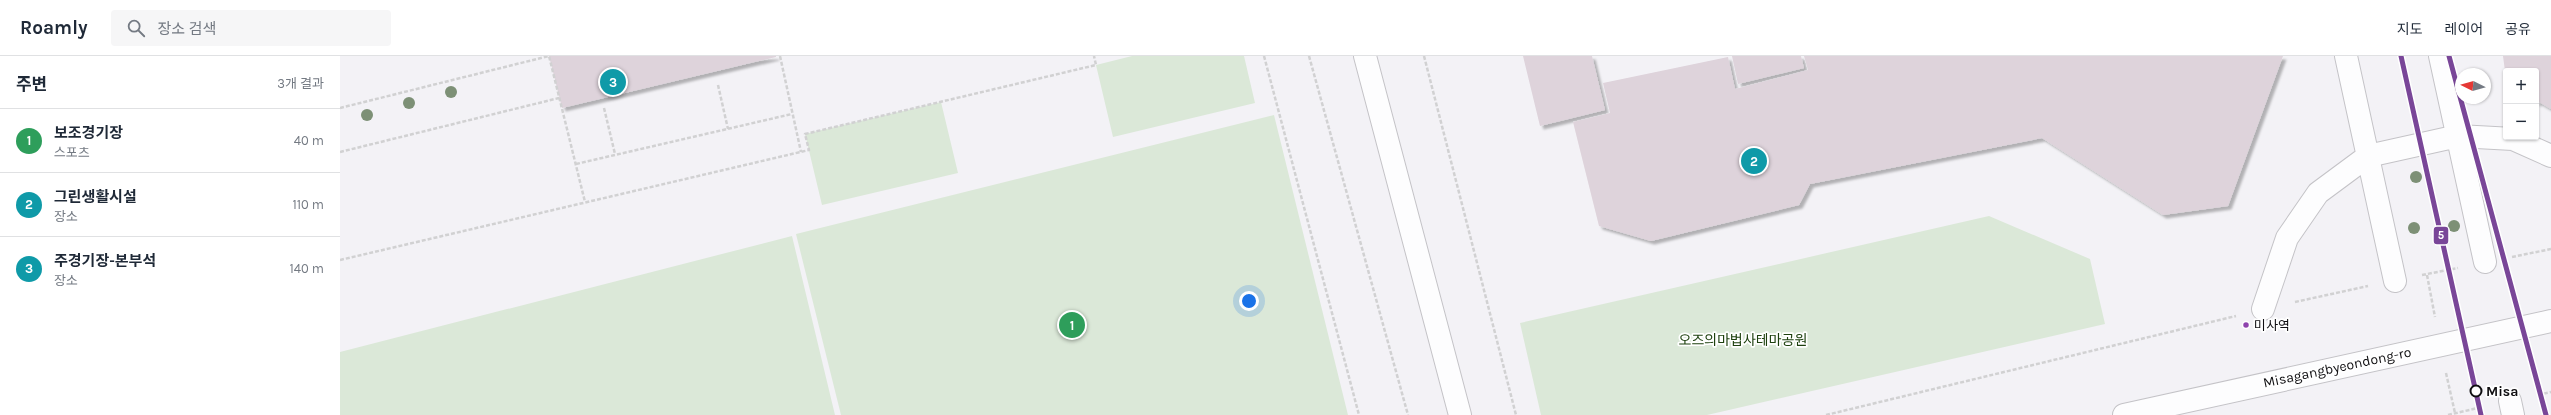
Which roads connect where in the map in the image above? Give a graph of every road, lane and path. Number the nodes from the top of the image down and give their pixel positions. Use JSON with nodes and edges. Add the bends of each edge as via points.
{"nodes":[{"id":1,"x":780,"y":56,"type":"edge"},
{"id":2,"x":1094,"y":56,"type":"edge"},
{"id":3,"x":1264,"y":56,"type":"edge"},
{"id":4,"x":1309,"y":56,"type":"edge"},
{"id":5,"x":1365,"y":56,"type":"edge"},
{"id":6,"x":1424,"y":56,"type":"edge"},
{"id":7,"x":2346,"y":56,"type":"edge"},
{"id":8,"x":2440,"y":56,"type":"edge"},
{"id":9,"x":718,"y":85,"type":"dead end"},
{"id":10,"x":559,"y":98,"type":"junction"},
{"id":11,"x":340,"y":108,"type":"edge"},
{"id":12,"x":604,"y":108,"type":"dead end"},
{"id":13,"x":792,"y":114,"type":"junction"},
{"id":14,"x":728,"y":129,"type":"junction"},
{"id":15,"x":2458,"y":136,"type":"junction"},
{"id":16,"x":340,"y":152,"type":"edge"},
{"id":17,"x":801,"y":152,"type":"junction"},
{"id":18,"x":615,"y":154,"type":"junction"},
{"id":19,"x":2368,"y":156,"type":"junction"},
{"id":20,"x":2551,"y":156,"type":"edge"},
{"id":21,"x":576,"y":164,"type":"junction"},
{"id":22,"x":585,"y":202,"type":"junction"},
{"id":23,"x":2551,"y":249,"type":"edge"},
{"id":24,"x":340,"y":260,"type":"edge"},
{"id":25,"x":2485,"y":262,"type":"junction"},
{"id":26,"x":2395,"y":280,"type":"junction"},
{"id":27,"x":2263,"y":309,"type":"junction"},
{"id":28,"x":2551,"y":321,"type":"edge"},
{"id":29,"x":1359,"y":415,"type":"edge"},
{"id":30,"x":1408,"y":415,"type":"edge"},
{"id":31,"x":1460,"y":415,"type":"edge"},
{"id":32,"x":1516,"y":415,"type":"edge"},
{"id":33,"x":1826,"y":415,"type":"edge"},
{"id":34,"x":2124,"y":415,"type":"edge"}],
"edges":[{"from":1,"to":13,"type":"path"},
{"from":2,"to":17,"type":"path","via":[[1096,65],[805,134],[809,150]]},
{"from":3,"to":29,"type":"path"},
{"from":4,"to":30,"type":"path"},
{"from":5,"to":31,"type":"street"},
{"from":6,"to":32,"type":"path"},
{"from":7,"to":19,"type":"street"},
{"from":8,"to":15,"type":"street"},
{"from":9,"to":14,"type":"path"},
{"from":10,"to":11,"type":"path","via":[[549,56]]},
{"from":10,"to":16,"type":"path"},
{"from":10,"to":21,"type":"path"},
{"from":12,"to":18,"type":"path"},
{"from":13,"to":14,"type":"path"},
{"from":13,"to":17,"type":"path"},
{"from":14,"to":18,"type":"path"},
{"from":15,"to":19,"type":"street"},
{"from":15,"to":20,"type":"street","via":[[2513,139]]},
{"from":15,"to":25,"type":"street"},
{"from":17,"to":22,"type":"path"},
{"from":18,"to":21,"type":"path"},
{"from":19,"to":26,"type":"street"},
{"from":19,"to":27,"type":"street","via":[[2318,193],[2287,238]]},
{"from":21,"to":22,"type":"path"},
{"from":22,"to":24,"type":"path"},
{"from":23,"to":25,"type":"path"},
{"from":25,"to":26,"type":"path"},
{"from":26,"to":27,"type":"path"},
{"from":27,"to":33,"type":"path"},
{"from":28,"to":34,"type":"street","name":"Misagangbyeondong-ro"}]}
